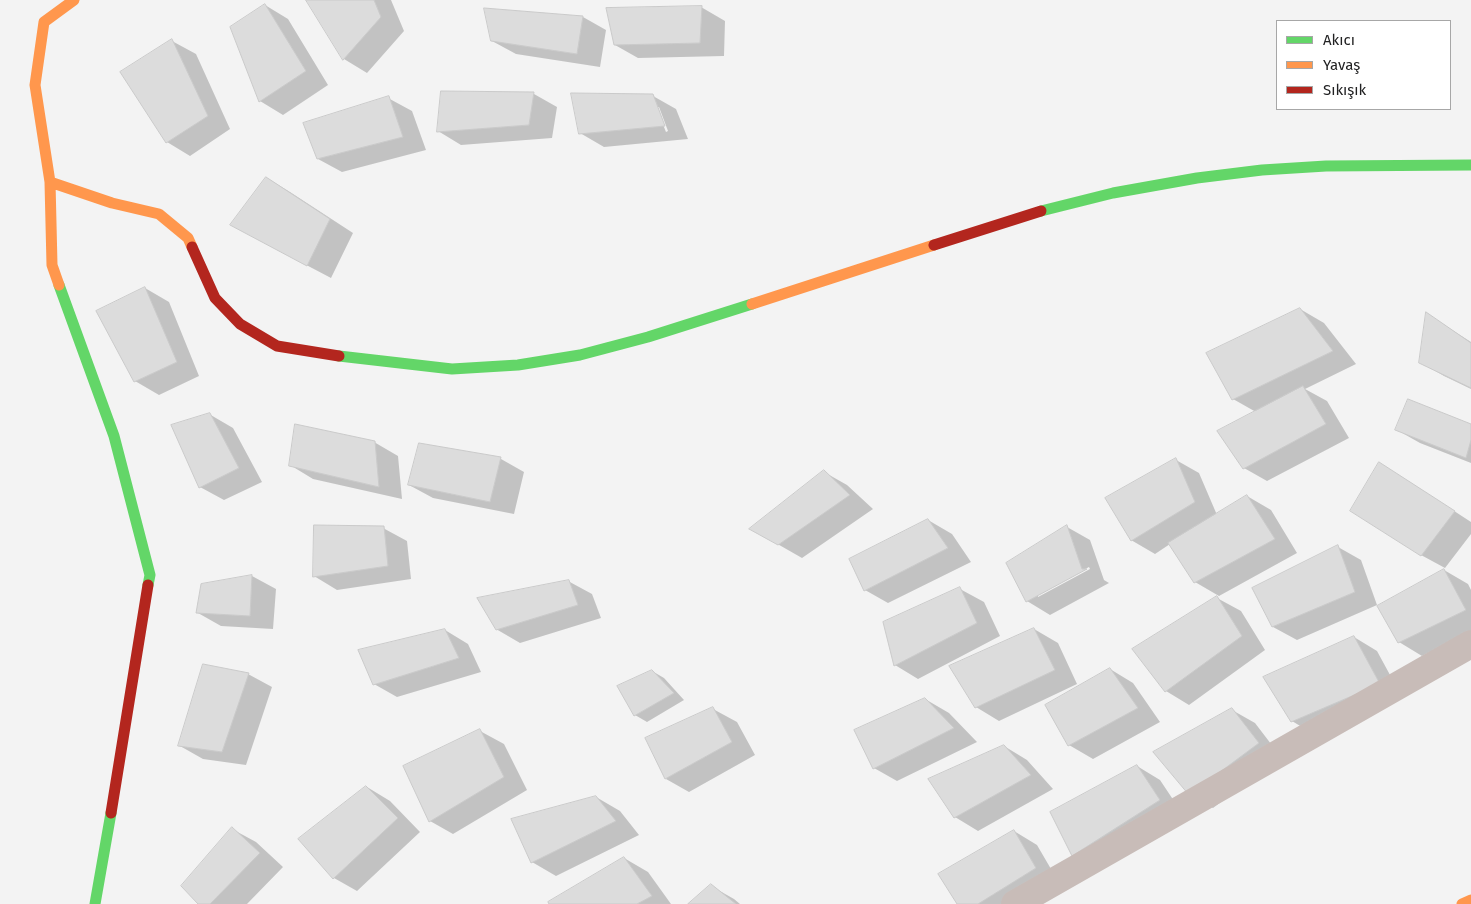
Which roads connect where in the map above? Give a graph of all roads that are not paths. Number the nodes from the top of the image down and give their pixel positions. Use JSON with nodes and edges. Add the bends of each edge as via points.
{"nodes":[{"id":1,"x":74,"y":0,"type":"edge"},
{"id":2,"x":1471,"y":165,"type":"edge"},
{"id":3,"x":50,"y":182,"type":"junction"},
{"id":4,"x":1471,"y":644,"type":"edge"},
{"id":5,"x":1471,"y":900,"type":"edge"},
{"id":6,"x":95,"y":904,"type":"edge"},
{"id":7,"x":1016,"y":904,"type":"edge"},
{"id":8,"x":1462,"y":904,"type":"edge"}],
"edges":[{"from":1,"to":3,"type":"street","via":[[44,22],[35,86]]},
{"from":2,"to":3,"type":"street","via":[[1262,170],[1113,193],[1031,214],[648,337],[580,355],[518,365],[452,369],[277,346],[240,324],[215,298],[188,238],[159,214],[112,203]]},
{"from":3,"to":6,"type":"street","via":[[52,266],[114,436],[150,575]]},
{"from":4,"to":7,"type":"street"},
{"from":5,"to":8,"type":"street"}]}
